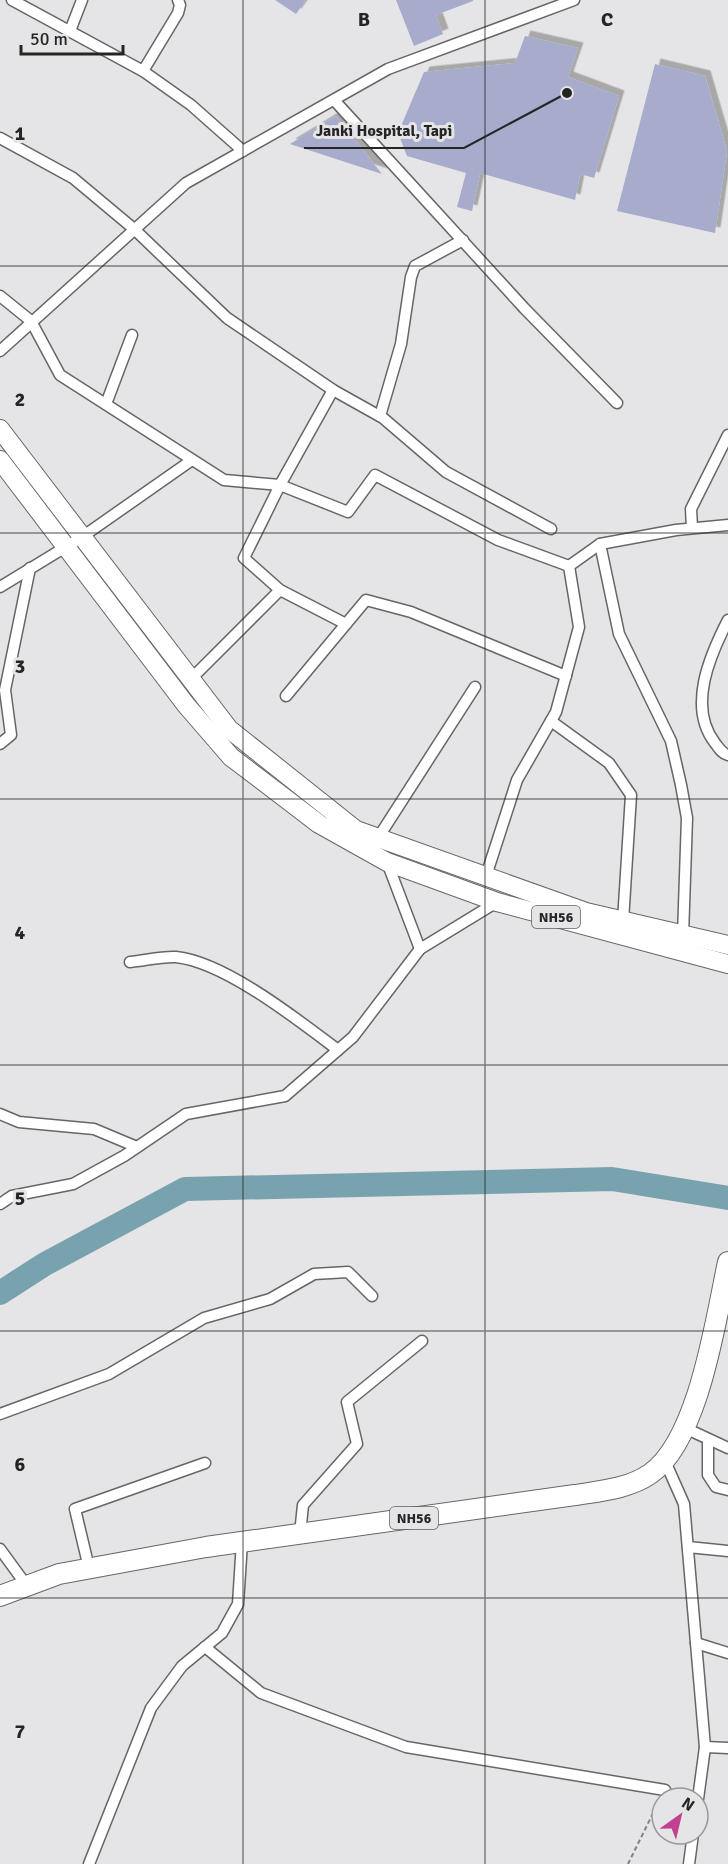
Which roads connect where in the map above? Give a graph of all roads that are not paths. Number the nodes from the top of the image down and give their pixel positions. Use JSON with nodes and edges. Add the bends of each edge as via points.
{"nodes":[{"id":1,"x":12,"y":0,"type":"edge"},
{"id":2,"x":82,"y":0,"type":"edge"},
{"id":3,"x":178,"y":0,"type":"edge"},
{"id":4,"x":574,"y":0,"type":"edge"},
{"id":5,"x":70,"y":32,"type":"junction"},
{"id":6,"x":143,"y":71,"type":"junction"},
{"id":7,"x":334,"y":100,"type":"junction"},
{"id":8,"x":0,"y":138,"type":"edge"},
{"id":9,"x":243,"y":151,"type":"junction"},
{"id":10,"x":134,"y":229,"type":"junction"},
{"id":11,"x":463,"y":240,"type":"junction"},
{"id":12,"x":0,"y":296,"type":"edge"},
{"id":13,"x":31,"y":321,"type":"junction"},
{"id":14,"x":132,"y":334,"type":"dead end"},
{"id":15,"x":0,"y":351,"type":"edge"},
{"id":16,"x":333,"y":390,"type":"junction"},
{"id":17,"x":617,"y":403,"type":"dead end"},
{"id":18,"x":106,"y":404,"type":"junction"},
{"id":19,"x":380,"y":416,"type":"junction"},
{"id":20,"x":0,"y":429,"type":"edge"},
{"id":21,"x":728,"y":435,"type":"edge"},
{"id":22,"x":0,"y":460,"type":"edge"},
{"id":23,"x":192,"y":460,"type":"junction"},
{"id":24,"x":280,"y":485,"type":"junction"},
{"id":25,"x":728,"y":525,"type":"edge"},
{"id":26,"x":692,"y":528,"type":"junction"},
{"id":27,"x":551,"y":529,"type":"dead end"},
{"id":28,"x":82,"y":537,"type":"junction"},
{"id":29,"x":600,"y":544,"type":"junction"},
{"id":30,"x":64,"y":547,"type":"junction"},
{"id":31,"x":569,"y":566,"type":"junction"},
{"id":32,"x":30,"y":568,"type":"junction"},
{"id":33,"x":0,"y":587,"type":"edge"},
{"id":34,"x":280,"y":590,"type":"junction"},
{"id":35,"x":728,"y":620,"type":"edge"},
{"id":36,"x":346,"y":624,"type":"junction"},
{"id":37,"x":566,"y":676,"type":"junction"},
{"id":38,"x":4,"y":677,"type":"edge"},
{"id":39,"x":191,"y":679,"type":"junction"},
{"id":40,"x":475,"y":687,"type":"dead end"},
{"id":41,"x":286,"y":696,"type":"dead end"},
{"id":42,"x":551,"y":721,"type":"junction"},
{"id":43,"x":0,"y":744,"type":"edge"},
{"id":44,"x":728,"y":755,"type":"edge"},
{"id":45,"x":378,"y":838,"type":"junction"},
{"id":46,"x":387,"y":862,"type":"junction"},
{"id":47,"x":486,"y":876,"type":"junction"},
{"id":48,"x":497,"y":902,"type":"junction"},
{"id":49,"x":623,"y":921,"type":"junction"},
{"id":50,"x":683,"y":934,"type":"junction"},
{"id":51,"x":728,"y":945,"type":"edge"},
{"id":52,"x":420,"y":949,"type":"junction"},
{"id":53,"x":130,"y":963,"type":"dead end"},
{"id":54,"x":728,"y":964,"type":"edge"},
{"id":55,"x":338,"y":1050,"type":"junction"},
{"id":56,"x":0,"y":1114,"type":"edge"},
{"id":57,"x":136,"y":1147,"type":"junction"},
{"id":58,"x":0,"y":1204,"type":"edge"},
{"id":59,"x":728,"y":1262,"type":"edge"},
{"id":60,"x":372,"y":1296,"type":"dead end"},
{"id":61,"x":422,"y":1341,"type":"dead end"},
{"id":62,"x":0,"y":1414,"type":"edge"},
{"id":63,"x":685,"y":1428,"type":"junction"},
{"id":64,"x":708,"y":1439,"type":"junction"},
{"id":65,"x":728,"y":1448,"type":"edge"},
{"id":66,"x":664,"y":1459,"type":"junction"},
{"id":67,"x":206,"y":1463,"type":"dead end"},
{"id":68,"x":728,"y":1490,"type":"edge"},
{"id":69,"x":300,"y":1534,"type":"junction"},
{"id":70,"x":242,"y":1542,"type":"junction"},
{"id":71,"x":688,"y":1547,"type":"junction"},
{"id":72,"x":0,"y":1549,"type":"edge"},
{"id":73,"x":728,"y":1551,"type":"edge"},
{"id":74,"x":89,"y":1568,"type":"junction"},
{"id":75,"x":27,"y":1586,"type":"junction"},
{"id":76,"x":0,"y":1596,"type":"edge"},
{"id":77,"x":696,"y":1643,"type":"junction"},
{"id":78,"x":205,"y":1647,"type":"junction"},
{"id":79,"x":728,"y":1653,"type":"edge"},
{"id":80,"x":705,"y":1747,"type":"junction"},
{"id":81,"x":728,"y":1748,"type":"edge"},
{"id":82,"x":700,"y":1786,"type":"edge"},
{"id":83,"x":650,"y":1788,"type":"edge"},
{"id":84,"x":691,"y":1846,"type":"edge"},
{"id":85,"x":89,"y":1864,"type":"edge"},
{"id":86,"x":689,"y":1864,"type":"edge"}],
"edges":[{"from":1,"to":5,"type":"street"},
{"from":2,"to":5,"type":"street"},
{"from":3,"to":6,"type":"street","via":[[178,13]]},
{"from":4,"to":7,"type":"street","via":[[388,69]]},
{"from":5,"to":6,"type":"street"},
{"from":6,"to":9,"type":"street"},
{"from":7,"to":9,"type":"street"},
{"from":7,"to":11,"type":"street"},
{"from":8,"to":10,"type":"street","via":[[74,178]]},
{"from":9,"to":10,"type":"street","via":[[186,183]]},
{"from":10,"to":13,"type":"street"},
{"from":10,"to":16,"type":"street","via":[[227,318]]},
{"from":11,"to":17,"type":"street"},
{"from":11,"to":19,"type":"street","via":[[415,266],[401,344]]},
{"from":12,"to":13,"type":"street"},
{"from":13,"to":15,"type":"street"},
{"from":13,"to":18,"type":"street","via":[[60,375]]},
{"from":14,"to":18,"type":"street"},
{"from":16,"to":19,"type":"street"},
{"from":16,"to":24,"type":"street"},
{"from":18,"to":23,"type":"street"},
{"from":19,"to":27,"type":"street","via":[[446,472]]},
{"from":20,"to":28,"type":"main road"},
{"from":21,"to":26,"type":"street","via":[[691,509]]},
{"from":22,"to":30,"type":"main road"},
{"from":23,"to":24,"type":"street","via":[[224,480]]},
{"from":23,"to":28,"type":"street"},
{"from":24,"to":31,"type":"street","via":[[348,512],[375,475],[498,540]]},
{"from":24,"to":34,"type":"street","via":[[244,558]]},
{"from":25,"to":26,"type":"street"},
{"from":26,"to":29,"type":"street"},
{"from":28,"to":30,"type":"street"},
{"from":28,"to":39,"type":"main road"},
{"from":29,"to":31,"type":"street"},
{"from":29,"to":50,"type":"street","via":[[619,634],[671,741],[681,785],[687,818]]},
{"from":30,"to":32,"type":"street"},
{"from":30,"to":46,"type":"main road","via":[[231,757],[319,824]]},
{"from":31,"to":37,"type":"street","via":[[579,627]]},
{"from":32,"to":33,"type":"street"},
{"from":32,"to":38,"type":"street"},
{"from":34,"to":36,"type":"street"},
{"from":34,"to":39,"type":"street"},
{"from":35,"to":44,"type":"street","via":[[711,653],[701,704],[706,732]]},
{"from":36,"to":37,"type":"street","via":[[366,600],[411,612]]},
{"from":36,"to":41,"type":"street"},
{"from":37,"to":42,"type":"street"},
{"from":38,"to":43,"type":"street","via":[[11,735]]},
{"from":39,"to":45,"type":"main road","via":[[229,729],[356,830]]},
{"from":40,"to":45,"type":"street"},
{"from":42,"to":47,"type":"street","via":[[517,780]]},
{"from":42,"to":49,"type":"street","via":[[609,763],[631,795]]},
{"from":45,"to":47,"type":"main road"},
{"from":46,"to":48,"type":"main road","number":"NH56"},
{"from":46,"to":52,"type":"street"},
{"from":47,"to":49,"type":"main road"},
{"from":48,"to":52,"type":"street"},
{"from":48,"to":54,"type":"main road","number":"NH56"},
{"from":49,"to":50,"type":"main road"},
{"from":50,"to":51,"type":"main road"},
{"from":52,"to":55,"type":"street","via":[[353,1037]]},
{"from":53,"to":55,"type":"street","via":[[174,957],[197,961],[268,998]]},
{"from":55,"to":57,"type":"street","via":[[285,1096],[186,1114]]},
{"from":56,"to":57,"type":"street","via":[[19,1122],[94,1129]]},
{"from":57,"to":58,"type":"street","via":[[73,1184],[12,1196]]},
{"from":59,"to":63,"type":"highway","number":"NH56"},
{"from":60,"to":62,"type":"street","via":[[348,1272],[314,1274],[270,1299],[204,1318],[109,1374]]},
{"from":61,"to":69,"type":"street","via":[[347,1402],[357,1444],[303,1505]]},
{"from":63,"to":64,"type":"street"},
{"from":63,"to":66,"type":"highway","number":"NH56"},
{"from":64,"to":65,"type":"street"},
{"from":64,"to":68,"type":"street","via":[[708,1475],[716,1487]]},
{"from":66,"to":69,"type":"highway","number":"NH56","via":[[651,1473],[630,1485]]},
{"from":66,"to":71,"type":"street","via":[[684,1504]]},
{"from":67,"to":74,"type":"street","via":[[75,1509]]},
{"from":69,"to":70,"type":"highway","number":"NH56"},
{"from":70,"to":74,"type":"highway","number":"NH56"},
{"from":70,"to":78,"type":"street","via":[[238,1604],[222,1633]]},
{"from":71,"to":73,"type":"street"},
{"from":71,"to":77,"type":"street"},
{"from":72,"to":75,"type":"street"},
{"from":74,"to":75,"type":"highway","number":"NH56"},
{"from":75,"to":76,"type":"highway","number":"NH56"},
{"from":77,"to":79,"type":"street"},
{"from":77,"to":80,"type":"street"},
{"from":78,"to":83,"type":"street","via":[[261,1693],[406,1747]]},
{"from":78,"to":85,"type":"street","via":[[182,1666],[151,1708]]},
{"from":80,"to":81,"type":"street"},
{"from":80,"to":82,"type":"street"},
{"from":84,"to":86,"type":"street"}]}
